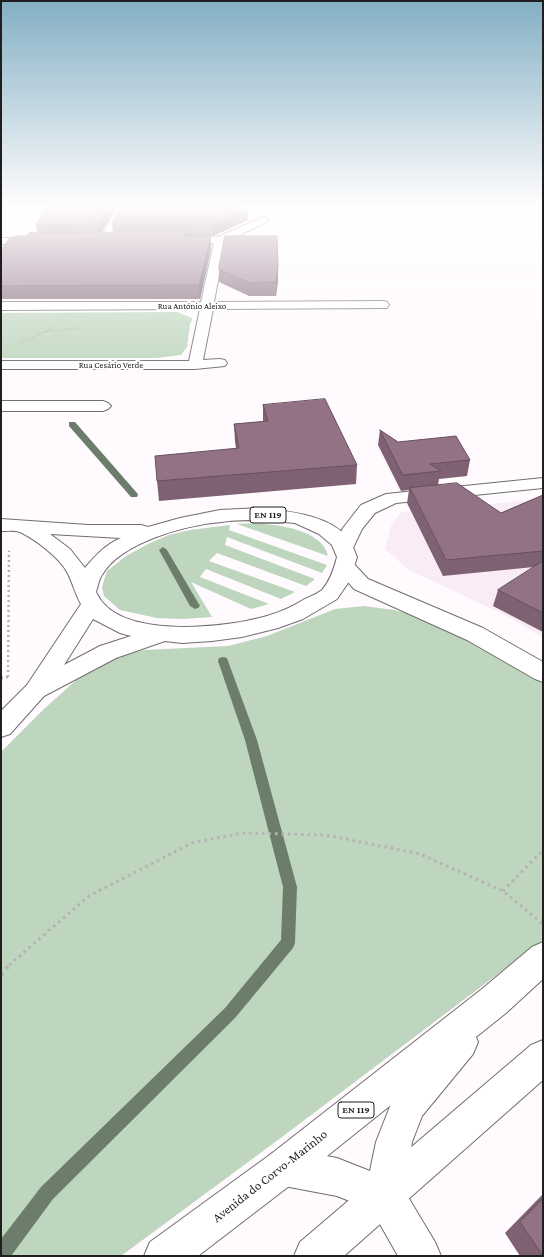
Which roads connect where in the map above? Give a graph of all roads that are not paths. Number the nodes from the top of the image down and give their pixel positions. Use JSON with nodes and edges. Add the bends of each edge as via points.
{"nodes":[{"id":1,"x":215,"y":264,"type":"edge"},
{"id":2,"x":383,"y":305,"type":"dead end"},
{"id":3,"x":1,"y":306,"type":"edge"},
{"id":4,"x":207,"y":306,"type":"junction"},
{"id":5,"x":220,"y":363,"type":"dead end"},
{"id":6,"x":1,"y":365,"type":"edge"},
{"id":7,"x":195,"y":365,"type":"junction"},
{"id":8,"x":1,"y":406,"type":"edge"},
{"id":9,"x":103,"y":406,"type":"dead end"},
{"id":10,"x":543,"y":483,"type":"edge"},
{"id":11,"x":1,"y":525,"type":"edge"},
{"id":12,"x":24,"y":526,"type":"junction"},
{"id":13,"x":162,"y":530,"type":"junction"},
{"id":14,"x":344,"y":558,"type":"junction"},
{"id":15,"x":88,"y":599,"type":"junction"},
{"id":16,"x":162,"y":634,"type":"junction"},
{"id":17,"x":543,"y":673,"type":"edge"},
{"id":18,"x":35,"y":691,"type":"junction"},
{"id":19,"x":1,"y":727,"type":"edge"},
{"id":20,"x":543,"y":958,"type":"edge"},
{"id":21,"x":494,"y":1001,"type":"junction"},
{"id":22,"x":543,"y":1057,"type":"edge"},
{"id":23,"x":284,"y":1167,"type":"junction"},
{"id":24,"x":385,"y":1196,"type":"junction"},
{"id":25,"x":164,"y":1256,"type":"edge"},
{"id":26,"x":314,"y":1256,"type":"edge"},
{"id":27,"x":420,"y":1256,"type":"edge"}],
"edges":[{"from":1,"to":4,"type":"street"},
{"from":2,"to":4,"type":"street","name":"Rua António Aleixo"},
{"from":3,"to":4,"type":"street","name":"Rua António Aleixo"},
{"from":4,"to":7,"type":"street"},
{"from":5,"to":7,"type":"street","name":"Rua Cesário Verde"},
{"from":6,"to":7,"type":"street","name":"Rua Cesário Verde"},
{"from":8,"to":9,"type":"street"},
{"from":10,"to":14,"type":"street","via":[[392,498],[368,509],[353,528]]},
{"from":11,"to":12,"type":"street","number":"EN 119"},
{"from":12,"to":13,"type":"street","number":"EN 119","via":[[113,533]]},
{"from":12,"to":15,"type":"street","number":"EN 119","via":[[56,548],[73,565]]},
{"from":13,"to":14,"type":"street","number":"EN 119","via":[[220,516],[261,514],[298,518],[326,530],[341,542]]},
{"from":13,"to":15,"type":"street","number":"EN 119","via":[[121,545],[104,559],[92,573]]},
{"from":14,"to":16,"type":"street","number":"EN 119","via":[[342,575],[331,593],[307,609],[278,621],[245,629],[206,634]]},
{"from":14,"to":17,"type":"street","via":[[361,584],[475,634]]},
{"from":15,"to":16,"type":"street","number":"EN 119","via":[[106,618],[127,628]]},
{"from":15,"to":18,"type":"street","number":"EN 119"},
{"from":16,"to":18,"type":"street","number":"EN 119","via":[[108,652]]},
{"from":18,"to":19,"type":"street","number":"EN 119"},
{"from":20,"to":21,"type":"street","name":"Avenida do Corvo-Marinho","number":"EN 119"},
{"from":21,"to":23,"type":"street","name":"Avenida do Corvo-Marinho","number":"EN 119"},
{"from":21,"to":24,"type":"street","via":[[409,1104],[394,1142]]},
{"from":22,"to":24,"type":"street"},
{"from":23,"to":24,"type":"street","via":[[337,1177]]},
{"from":23,"to":25,"type":"street","name":"Avenida do Corvo-Marinho","number":"EN 119"},
{"from":24,"to":26,"type":"street"},
{"from":24,"to":27,"type":"street"}]}
